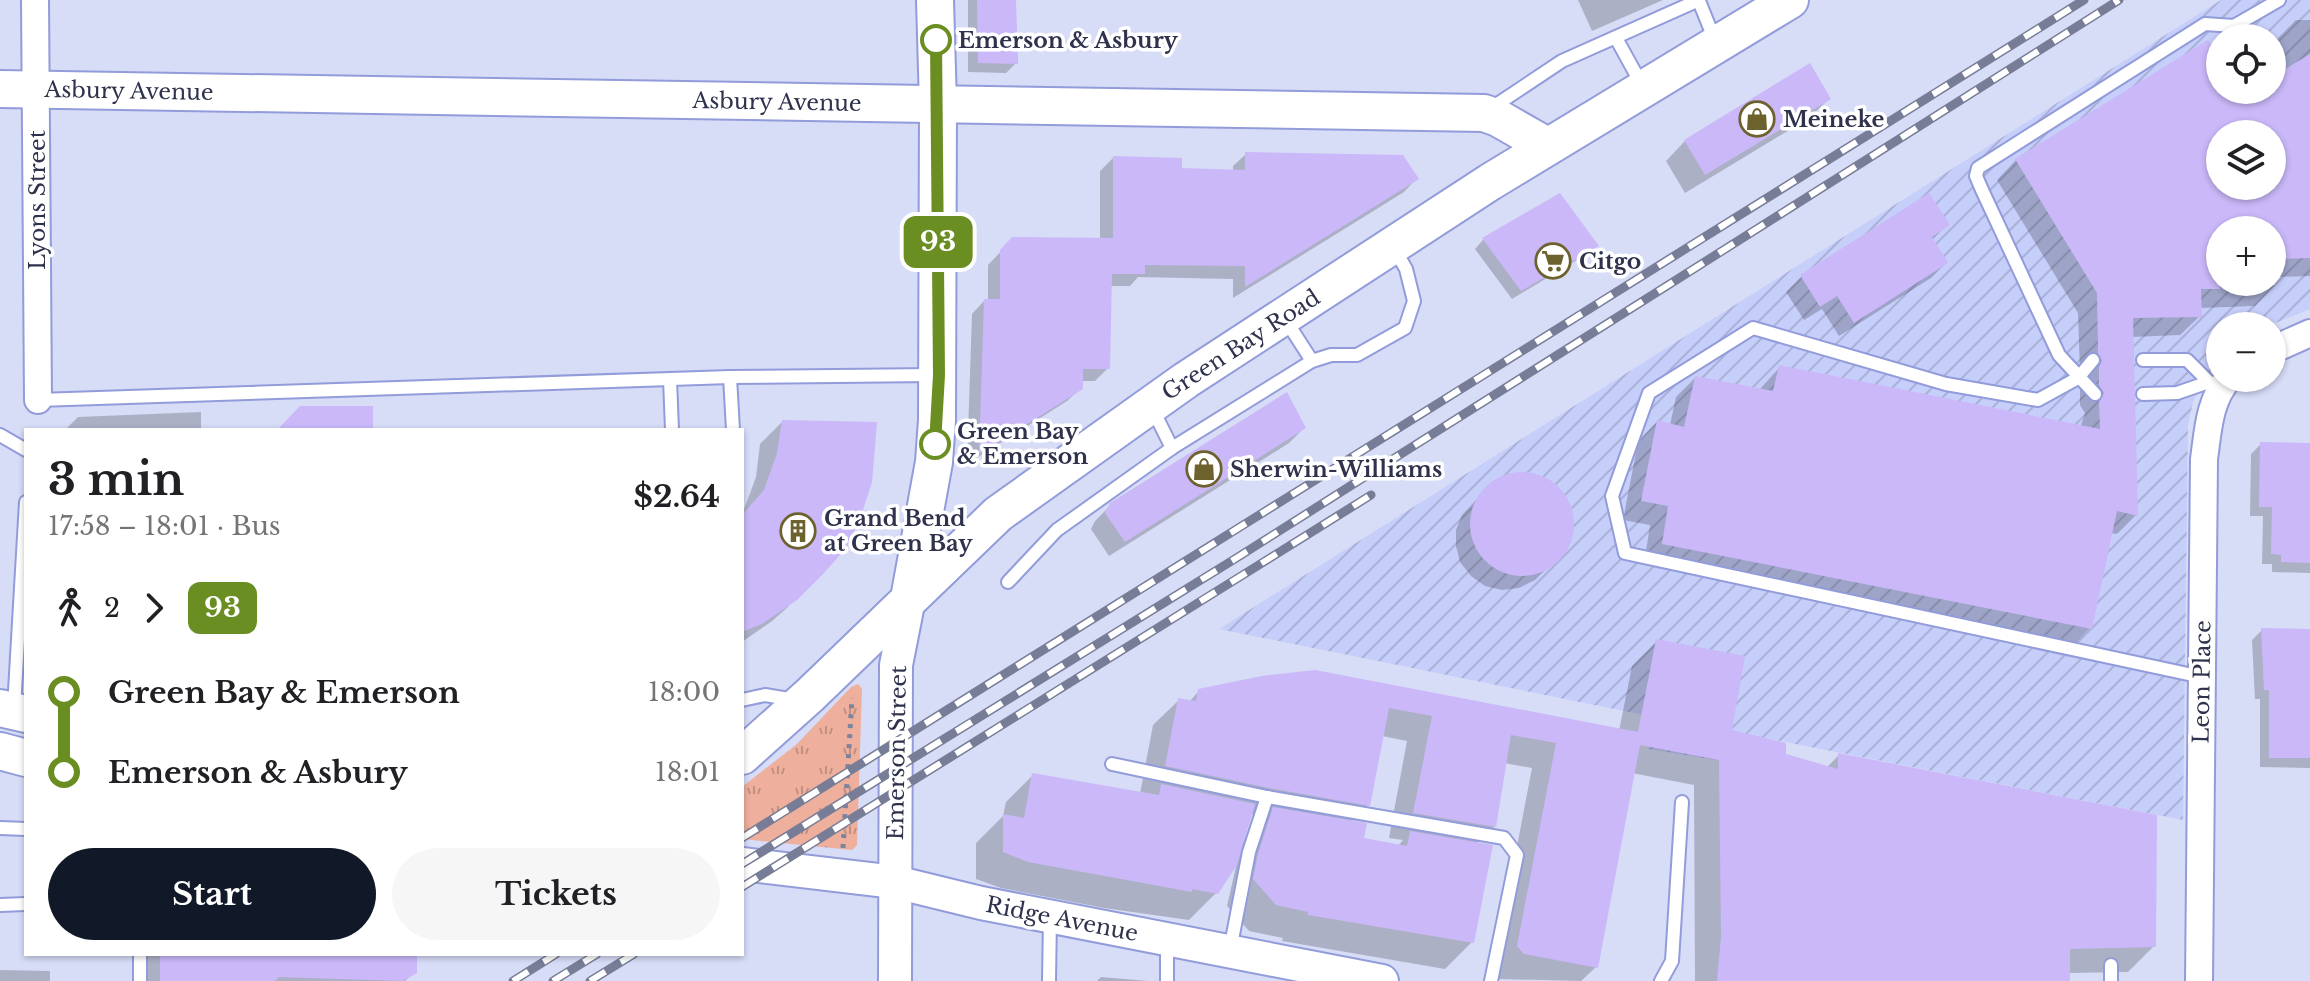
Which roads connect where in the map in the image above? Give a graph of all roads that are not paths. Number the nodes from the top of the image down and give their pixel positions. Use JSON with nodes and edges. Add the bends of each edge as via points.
{"nodes":[{"id":1,"x":35,"y":0,"type":"edge"},
{"id":2,"x":935,"y":0,"type":"edge"},
{"id":3,"x":2279,"y":0,"type":"edge"},
{"id":4,"x":1699,"y":1,"type":"edge"},
{"id":5,"x":1782,"y":2,"type":"edge"},
{"id":6,"x":1616,"y":38,"type":"junction"},
{"id":7,"x":1717,"y":44,"type":"junction"},
{"id":8,"x":1644,"y":88,"type":"junction"},
{"id":9,"x":0,"y":89,"type":"edge"},
{"id":10,"x":37,"y":89,"type":"junction"},
{"id":11,"x":938,"y":105,"type":"junction"},
{"id":12,"x":1484,"y":113,"type":"junction"},
{"id":13,"x":1547,"y":146,"type":"junction"},
{"id":14,"x":1392,"y":246,"type":"junction"},
{"id":15,"x":1284,"y":316,"type":"junction"},
{"id":16,"x":2310,"y":333,"type":"edge"},
{"id":17,"x":2286,"y":344,"type":"edge"},
{"id":18,"x":2093,"y":360,"type":"dead end"},
{"id":19,"x":2143,"y":360,"type":"dead end"},
{"id":20,"x":1312,"y":361,"type":"junction"},
{"id":21,"x":2206,"y":373,"type":"edge"},
{"id":22,"x":939,"y":375,"type":"junction"},
{"id":23,"x":730,"y":377,"type":"junction"},
{"id":24,"x":2078,"y":378,"type":"junction"},
{"id":25,"x":670,"y":379,"type":"junction"},
{"id":26,"x":2206,"y":386,"type":"edge"},
{"id":27,"x":2217,"y":392,"type":"edge"},
{"id":28,"x":2095,"y":394,"type":"dead end"},
{"id":29,"x":2143,"y":394,"type":"dead end"},
{"id":30,"x":38,"y":400,"type":"joint"},
{"id":31,"x":1150,"y":405,"type":"junction"},
{"id":32,"x":672,"y":428,"type":"edge"},
{"id":33,"x":733,"y":428,"type":"edge"},
{"id":34,"x":0,"y":435,"type":"edge"},
{"id":35,"x":1172,"y":448,"type":"junction"},
{"id":36,"x":24,"y":449,"type":"edge"},
{"id":37,"x":24,"y":525,"type":"edge"},
{"id":38,"x":1008,"y":582,"type":"dead end"},
{"id":39,"x":909,"y":599,"type":"junction"},
{"id":40,"x":2202,"y":677,"type":"junction"},
{"id":41,"x":744,"y":700,"type":"edge"},
{"id":42,"x":802,"y":701,"type":"junction"},
{"id":43,"x":8,"y":710,"type":"edge"},
{"id":44,"x":0,"y":751,"type":"edge"},
{"id":45,"x":744,"y":754,"type":"edge"},
{"id":46,"x":24,"y":757,"type":"edge"},
{"id":47,"x":1112,"y":764,"type":"dead end"},
{"id":48,"x":1267,"y":797,"type":"junction"},
{"id":49,"x":1682,"y":802,"type":"dead end"},
{"id":50,"x":0,"y":828,"type":"edge"},
{"id":51,"x":24,"y":829,"type":"edge"},
{"id":52,"x":744,"y":864,"type":"edge"},
{"id":53,"x":895,"y":882,"type":"junction"},
{"id":54,"x":24,"y":904,"type":"edge"},
{"id":55,"x":0,"y":905,"type":"edge"},
{"id":56,"x":1050,"y":917,"type":"junction"},
{"id":57,"x":1168,"y":939,"type":"junction"},
{"id":58,"x":1230,"y":952,"type":"junction"},
{"id":59,"x":140,"y":956,"type":"edge"},
{"id":60,"x":2111,"y":965,"type":"dead end"},
{"id":61,"x":1371,"y":980,"type":"edge"},
{"id":62,"x":140,"y":981,"type":"edge"},
{"id":63,"x":895,"y":981,"type":"edge"},
{"id":64,"x":1049,"y":981,"type":"edge"},
{"id":65,"x":1167,"y":981,"type":"edge"},
{"id":66,"x":1491,"y":981,"type":"edge"},
{"id":67,"x":1661,"y":981,"type":"edge"},
{"id":68,"x":2111,"y":981,"type":"edge"},
{"id":69,"x":2199,"y":981,"type":"edge"}],
"edges":[{"from":1,"to":10,"type":"street","name":"Lyons Street"},
{"from":2,"to":11,"type":"main road","name":"Emerson Street"},
{"from":3,"to":24,"type":"lane","via":[[2234,26],[2205,24],[1978,168],[1982,190],[2059,355]]},
{"from":4,"to":6,"type":"lane"},
{"from":4,"to":7,"type":"lane"},
{"from":5,"to":7,"type":"main road","name":"Green Bay Road"},
{"from":6,"to":8,"type":"lane"},
{"from":6,"to":12,"type":"lane","via":[[1562,61]]},
{"from":7,"to":8,"type":"main road","name":"Green Bay Road"},
{"from":8,"to":13,"type":"main road","name":"Green Bay Road"},
{"from":9,"to":10,"type":"main road","name":"Asbury Avenue"},
{"from":10,"to":11,"type":"main road","name":"Asbury Avenue"},
{"from":10,"to":30,"type":"street","name":"Lyons Street"},
{"from":11,"to":12,"type":"main road","name":"Asbury Avenue"},
{"from":11,"to":22,"type":"main road","name":"Emerson Street"},
{"from":12,"to":13,"type":"main road","name":"Asbury Avenue"},
{"from":13,"to":14,"type":"main road","name":"Green Bay Road"},
{"from":14,"to":15,"type":"main road","name":"Green Bay Road"},
{"from":14,"to":20,"type":"lane","via":[[1406,269],[1414,301],[1405,328],[1357,355]]},
{"from":15,"to":20,"type":"lane"},
{"from":15,"to":31,"type":"main road","name":"Green Bay Road"},
{"from":16,"to":17,"type":"street"},
{"from":18,"to":24,"type":"lane"},
{"from":19,"to":21,"type":"lane","via":[[2187,360]]},
{"from":20,"to":35,"type":"lane"},
{"from":22,"to":23,"type":"lane"},
{"from":22,"to":39,"type":"main road","name":"Emerson Street","via":[[934,462]]},
{"from":23,"to":25,"type":"lane"},
{"from":23,"to":33,"type":"lane"},
{"from":24,"to":28,"type":"lane"},
{"from":24,"to":40,"type":"lane","via":[[2038,400],[1946,384],[1753,328],[1649,393],[1612,496],[1625,553]]},
{"from":25,"to":30,"type":"lane"},
{"from":25,"to":32,"type":"lane"},
{"from":26,"to":29,"type":"lane"},
{"from":27,"to":40,"type":"street","name":"Leon Place","via":[[2204,459]]},
{"from":31,"to":35,"type":"lane"},
{"from":31,"to":39,"type":"main road","name":"Green Bay Road","via":[[998,514]]},
{"from":34,"to":36,"type":"lane"},
{"from":35,"to":38,"type":"lane","via":[[1057,530]]},
{"from":37,"to":43,"type":"lane"},
{"from":39,"to":42,"type":"main road","name":"Green Bay Road"},
{"from":39,"to":53,"type":"street","name":"Emerson Street","via":[[896,665]]},
{"from":40,"to":69,"type":"street","name":"Leon Place"},
{"from":41,"to":42,"type":"lane","via":[[765,695]]},
{"from":42,"to":45,"type":"main road","name":"Green Bay Road"},
{"from":44,"to":46,"type":"main road"},
{"from":47,"to":48,"type":"lane"},
{"from":48,"to":58,"type":"lane","via":[[1249,852]]},
{"from":48,"to":66,"type":"lane","via":[[1504,838],[1517,855]]},
{"from":49,"to":67,"type":"lane","via":[[1672,961]]},
{"from":50,"to":51,"type":"lane"},
{"from":52,"to":53,"type":"street","name":"Ridge Avenue"},
{"from":53,"to":56,"type":"street","name":"Ridge Avenue"},
{"from":53,"to":63,"type":"street","name":"Emerson Street"},
{"from":54,"to":55,"type":"lane"},
{"from":56,"to":57,"type":"street","name":"Ridge Avenue"},
{"from":56,"to":64,"type":"lane"},
{"from":57,"to":58,"type":"street","name":"Ridge Avenue"},
{"from":57,"to":65,"type":"lane"},
{"from":58,"to":61,"type":"street","name":"Ridge Avenue"},
{"from":59,"to":62,"type":"lane"},
{"from":60,"to":68,"type":"lane"}]}
